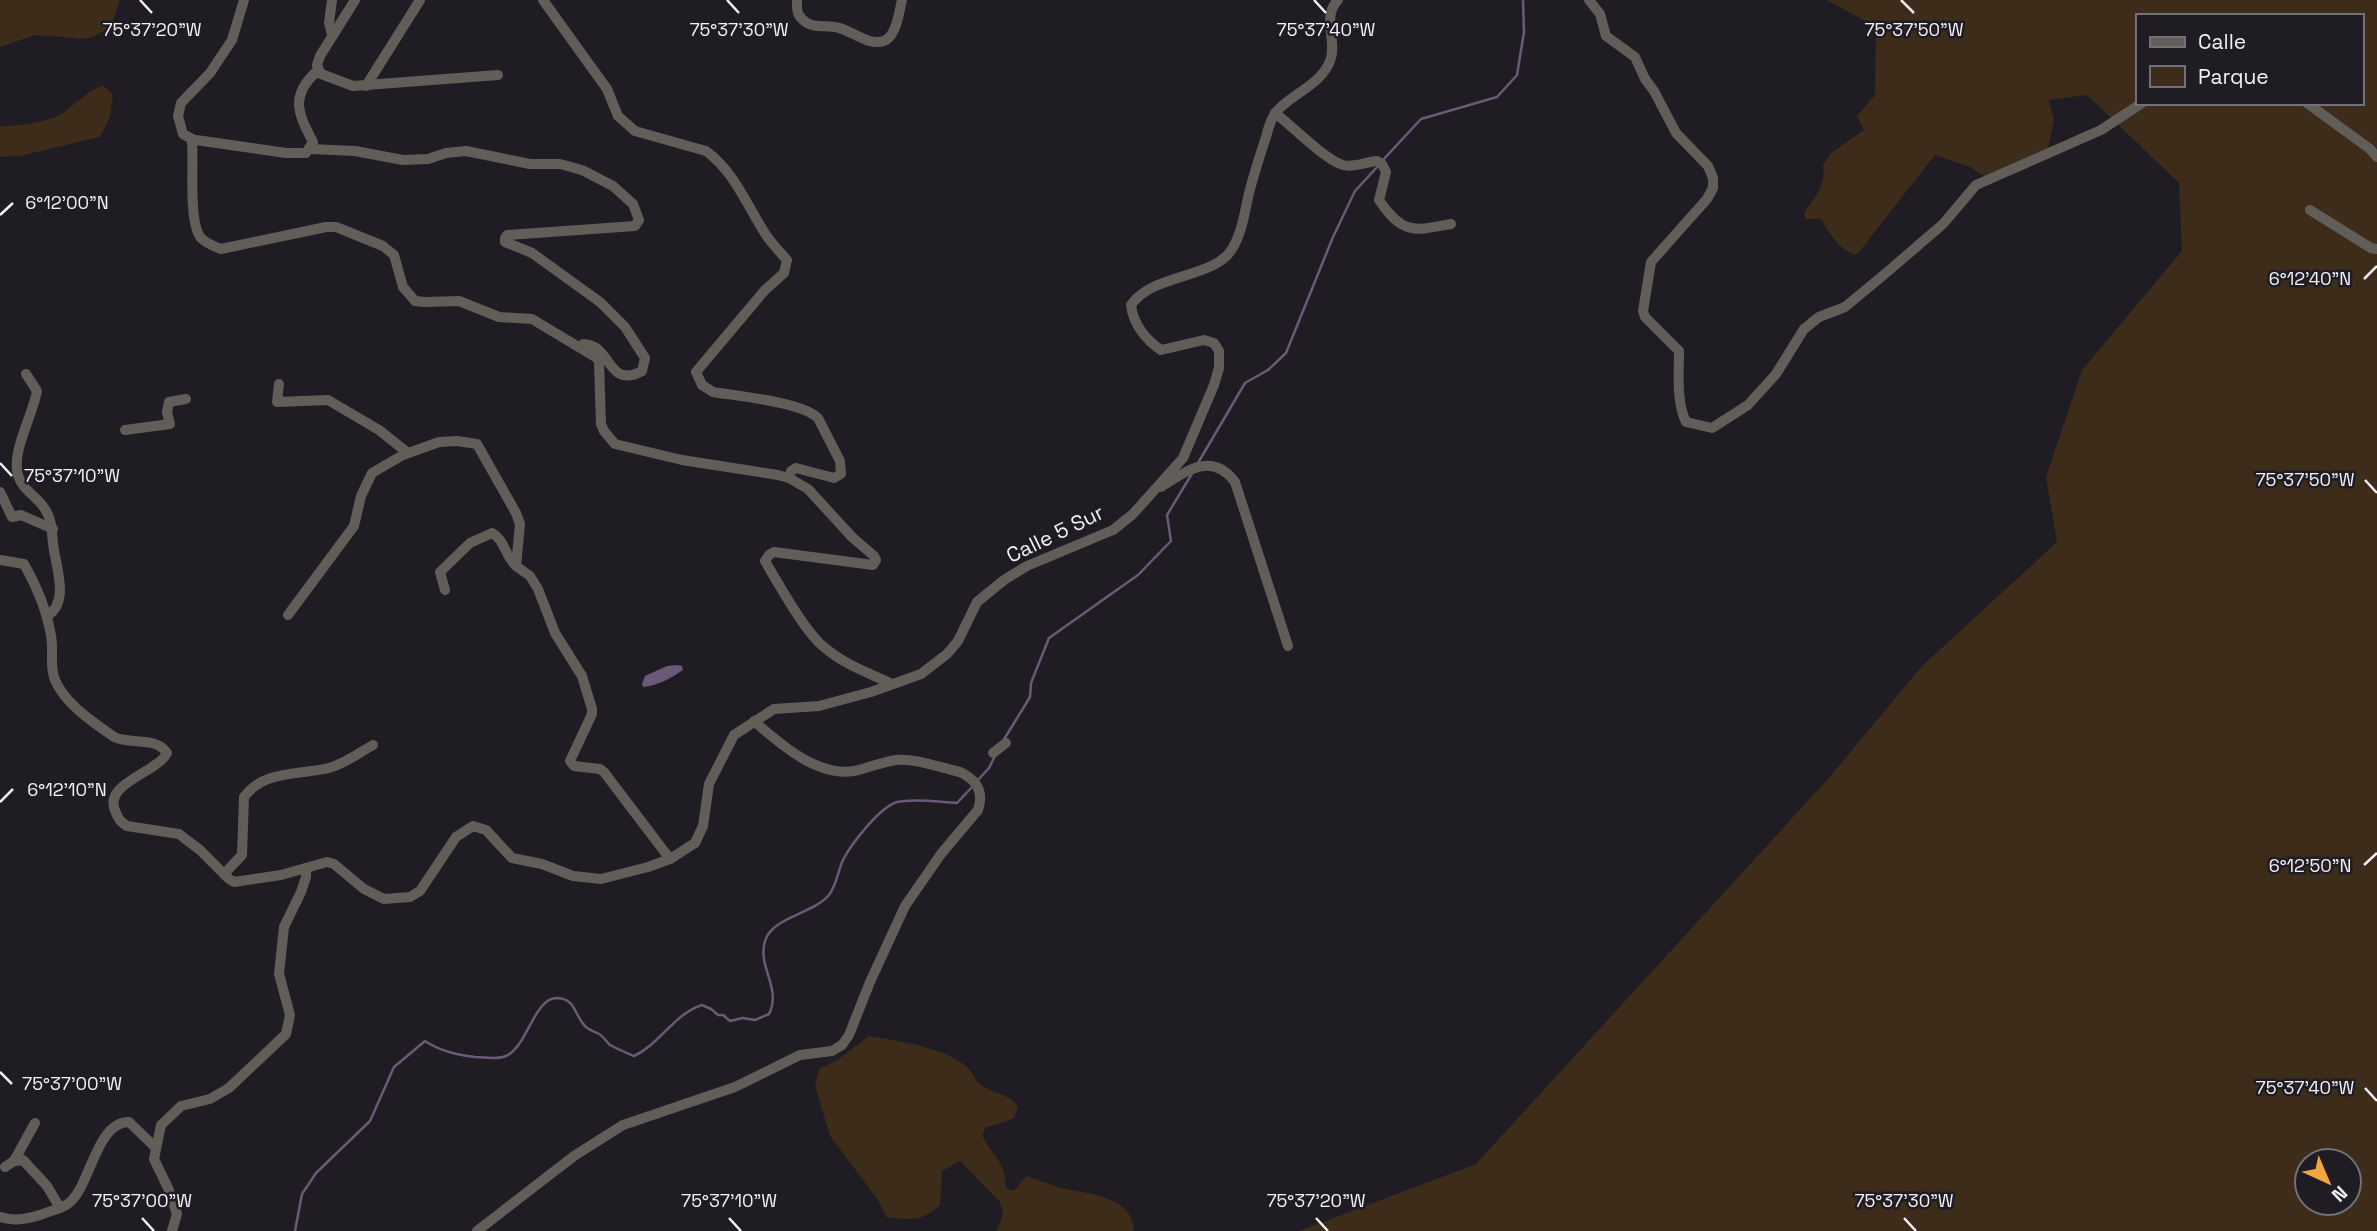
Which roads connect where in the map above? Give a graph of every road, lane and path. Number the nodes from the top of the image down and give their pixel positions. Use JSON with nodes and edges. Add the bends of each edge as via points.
{"nodes":[{"id":1,"x":244,"y":0,"type":"edge"},
{"id":2,"x":332,"y":0,"type":"edge"},
{"id":3,"x":355,"y":0,"type":"edge"},
{"id":4,"x":421,"y":0,"type":"edge"},
{"id":5,"x":543,"y":0,"type":"edge"},
{"id":6,"x":797,"y":0,"type":"edge"},
{"id":7,"x":902,"y":0,"type":"edge"},
{"id":8,"x":1589,"y":0,"type":"edge"},
{"id":9,"x":1333,"y":2,"type":"edge"},
{"id":10,"x":332,"y":34,"type":"junction"},
{"id":11,"x":320,"y":72,"type":"junction"},
{"id":12,"x":498,"y":75,"type":"dead end"},
{"id":13,"x":366,"y":86,"type":"junction"},
{"id":14,"x":2139,"y":105,"type":"edge"},
{"id":15,"x":2310,"y":105,"type":"edge"},
{"id":16,"x":1275,"y":113,"type":"junction"},
{"id":17,"x":194,"y":140,"type":"junction"},
{"id":18,"x":310,"y":149,"type":"junction"},
{"id":19,"x":2377,"y":158,"type":"edge"},
{"id":20,"x":2310,"y":210,"type":"dead end"},
{"id":21,"x":1451,"y":224,"type":"dead end"},
{"id":22,"x":2377,"y":249,"type":"edge"},
{"id":23,"x":581,"y":347,"type":"junction"},
{"id":24,"x":26,"y":374,"type":"dead end"},
{"id":25,"x":279,"y":384,"type":"dead end"},
{"id":26,"x":186,"y":399,"type":"dead end"},
{"id":27,"x":125,"y":430,"type":"dead end"},
{"id":28,"x":408,"y":453,"type":"junction"},
{"id":29,"x":789,"y":478,"type":"junction"},
{"id":30,"x":1154,"y":491,"type":"junction"},
{"id":31,"x":0,"y":492,"type":"edge"},
{"id":32,"x":53,"y":529,"type":"junction"},
{"id":33,"x":0,"y":560,"type":"edge"},
{"id":34,"x":516,"y":566,"type":"junction"},
{"id":35,"x":445,"y":590,"type":"dead end"},
{"id":36,"x":289,"y":614,"type":"dead end"},
{"id":37,"x":47,"y":616,"type":"junction"},
{"id":38,"x":1288,"y":646,"type":"dead end"},
{"id":39,"x":891,"y":684,"type":"junction"},
{"id":40,"x":754,"y":722,"type":"junction"},
{"id":41,"x":1006,"y":743,"type":"dead end"},
{"id":42,"x":373,"y":745,"type":"dead end"},
{"id":43,"x":993,"y":753,"type":"dead end"},
{"id":44,"x":670,"y":859,"type":"junction"},
{"id":45,"x":306,"y":868,"type":"junction"},
{"id":46,"x":224,"y":874,"type":"junction"},
{"id":47,"x":32,"y":1128,"type":"dead end"},
{"id":48,"x":156,"y":1148,"type":"junction"},
{"id":49,"x":62,"y":1207,"type":"junction"},
{"id":50,"x":0,"y":1217,"type":"edge"},
{"id":51,"x":172,"y":1231,"type":"edge"},
{"id":52,"x":477,"y":1231,"type":"edge"}],
"edges":[{"from":1,"to":17,"type":"street","via":[[232,40],[210,73],[181,103],[178,116],[183,134]]},
{"from":2,"to":10,"type":"street"},
{"from":3,"to":10,"type":"street"},
{"from":4,"to":13,"type":"street"},
{"from":5,"to":29,"type":"street","via":[[607,89],[618,116],[635,131],[706,151],[715,158],[787,260],[784,273],[696,372],[702,385],[713,392],[796,406],[818,418],[841,474],[834,478],[796,468]]},
{"from":6,"to":7,"type":"street","via":[[797,13],[805,22],[839,27],[877,42],[893,32]]},
{"from":8,"to":14,"type":"street","via":[[1600,14],[1606,36],[1635,57],[1676,133],[1708,166],[1713,178],[1707,199],[1651,262],[1643,311],[1679,351],[1686,422],[1712,428],[1748,405],[1776,374],[1804,329],[1845,307],[1886,273],[1943,224],[1976,185],[2101,130]]},
{"from":9,"to":16,"type":"street","via":[[1327,67]]},
{"from":10,"to":11,"type":"street","via":[[317,65]]},
{"from":11,"to":13,"type":"street","via":[[353,86]]},
{"from":11,"to":18,"type":"street","via":[[309,79],[298,108],[313,142]]},
{"from":12,"to":13,"type":"street"},
{"from":15,"to":19,"type":"street"},
{"from":16,"to":21,"type":"street","via":[[1341,164],[1379,162],[1386,172],[1379,200],[1406,228]]},
{"from":16,"to":30,"type":"street","name":"Calle 5 Sur","via":[[1232,250],[1221,261],[1137,296],[1131,305],[1148,341],[1161,350],[1204,340],[1219,351],[1214,385],[1183,458]]},
{"from":17,"to":18,"type":"street","via":[[293,154]]},
{"from":17,"to":23,"type":"street","via":[[193,208],[198,233],[212,246],[220,249],[336,227],[394,255],[403,287],[415,300],[459,302],[499,317],[532,319]]},
{"from":18,"to":23,"type":"street","via":[[403,160],[466,151],[530,164],[560,164],[612,186],[633,204],[639,220],[635,226],[505,238],[601,303],[625,327],[646,363],[642,371],[624,376],[592,345]]},
{"from":20,"to":22,"type":"street"},
{"from":23,"to":29,"type":"street","via":[[599,362],[602,428],[615,444]]},
{"from":24,"to":32,"type":"street","via":[[37,391],[17,454],[17,474],[44,508]]},
{"from":25,"to":28,"type":"street","via":[[277,402],[328,400]]},
{"from":26,"to":27,"type":"street","via":[[169,402],[170,424]]},
{"from":28,"to":34,"type":"street","via":[[457,440],[480,446],[520,524]]},
{"from":28,"to":36,"type":"street","via":[[372,473],[354,526]]},
{"from":29,"to":39,"type":"street","via":[[808,489],[876,560],[869,565],[774,552],[765,561],[822,646]]},
{"from":30,"to":38,"type":"street","via":[[1202,465],[1222,468],[1235,482]]},
{"from":30,"to":39,"type":"street","name":"Calle 5 Sur","via":[[1112,530],[1004,580],[977,602],[958,641],[942,659],[921,674]]},
{"from":31,"to":32,"type":"street","via":[[12,517],[21,515]]},
{"from":32,"to":37,"type":"street","via":[[60,592],[55,609]]},
{"from":33,"to":37,"type":"street","via":[[24,564]]},
{"from":34,"to":35,"type":"street","via":[[500,538],[492,533],[470,543],[442,568]]},
{"from":34,"to":44,"type":"street","via":[[538,589],[555,633],[582,676],[592,709],[571,764],[604,772]]},
{"from":37,"to":46,"type":"street","via":[[54,679],[66,698],[121,741],[154,743],[167,753],[113,797],[120,822],[179,834]]},
{"from":39,"to":40,"type":"street","name":"Calle 5 Sur","via":[[819,706],[774,709]]},
{"from":40,"to":44,"type":"street","name":"Calle 5 Sur","via":[[734,735],[715,770],[697,840]]},
{"from":40,"to":52,"type":"street","via":[[782,746],[836,772],[896,760],[960,772],[976,783],[981,802],[905,906],[842,1045],[832,1051],[800,1055],[735,1087],[623,1125],[574,1156]]},
{"from":41,"to":43,"type":"street"},
{"from":42,"to":46,"type":"street","via":[[330,768],[278,775],[253,787],[244,797],[242,855]]},
{"from":44,"to":45,"type":"street","name":"Calle 5 Sur","via":[[601,880],[573,876],[542,863],[512,858],[486,830],[473,826],[456,837],[420,891],[410,897],[384,899],[327,862]]},
{"from":45,"to":46,"type":"street","via":[[234,882]]},
{"from":45,"to":48,"type":"street","via":[[301,892],[284,927],[279,974],[290,1015],[286,1034],[229,1088],[180,1106],[161,1125]]},
{"from":47,"to":49,"type":"street","via":[[9,1164],[23,1160]]},
{"from":48,"to":49,"type":"street","via":[[129,1122],[122,1122],[112,1129],[96,1152],[86,1179]]},
{"from":48,"to":51,"type":"street","via":[[153,1159],[177,1214]]},
{"from":49,"to":50,"type":"street","via":[[25,1219]]}]}
